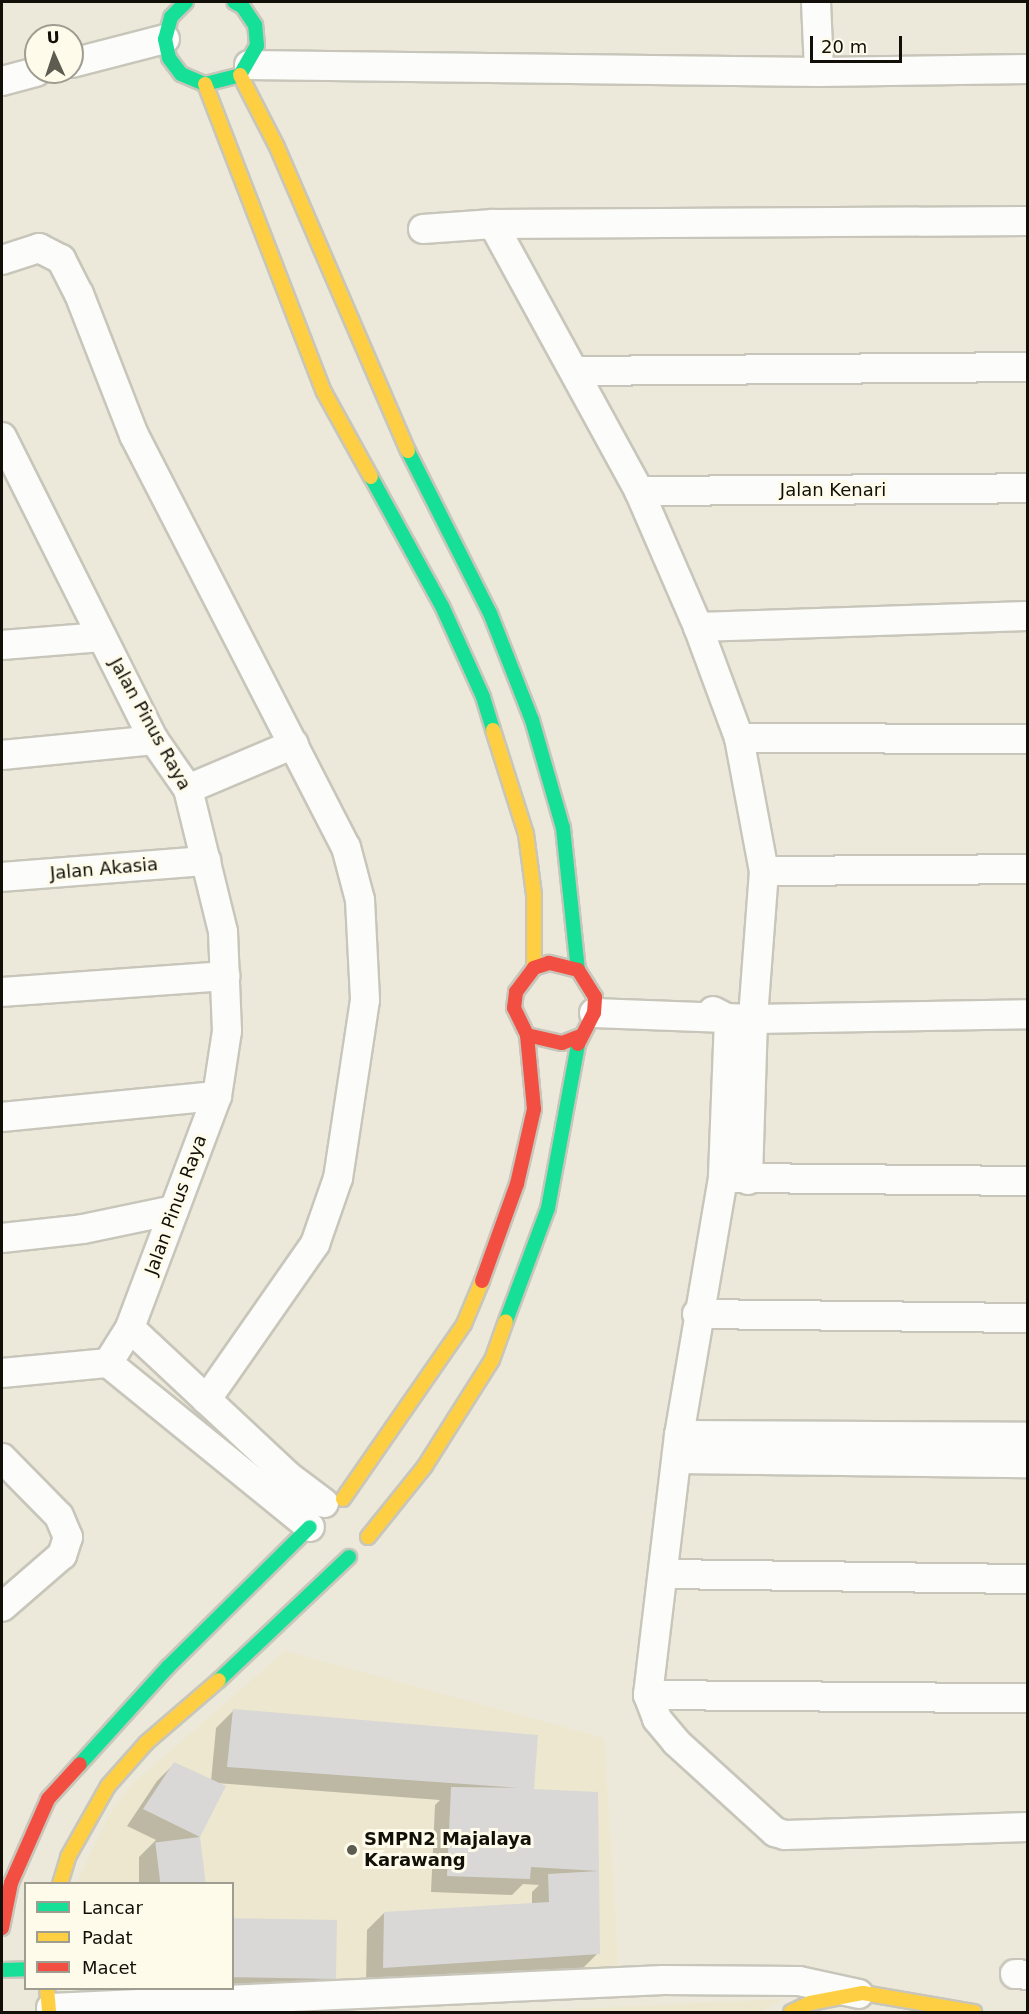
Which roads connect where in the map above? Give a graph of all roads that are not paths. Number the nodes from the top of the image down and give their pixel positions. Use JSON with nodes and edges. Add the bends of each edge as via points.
{"nodes":[{"id":1,"x":168,"y":2,"type":"edge"},
{"id":2,"x":186,"y":2,"type":"edge"},
{"id":3,"x":234,"y":2,"type":"edge"},
{"id":4,"x":816,"y":2,"type":"edge"},
{"id":5,"x":168,"y":28,"type":"junction"},
{"id":6,"x":84,"y":59,"type":"edge"},
{"id":7,"x":1028,"y":69,"type":"edge"},
{"id":8,"x":244,"y":70,"type":"junction"},
{"id":9,"x":819,"y":72,"type":"junction"},
{"id":10,"x":24,"y":74,"type":"edge"},
{"id":11,"x":2,"y":77,"type":"edge"},
{"id":12,"x":205,"y":84,"type":"junction"},
{"id":13,"x":1028,"y":221,"type":"edge"},
{"id":14,"x":493,"y":224,"type":"junction"},
{"id":15,"x":423,"y":229,"type":"dead end"},
{"id":16,"x":2,"y":260,"type":"edge"},
{"id":17,"x":1028,"y":367,"type":"edge"},
{"id":18,"x":575,"y":371,"type":"junction"},
{"id":19,"x":2,"y":438,"type":"edge"},
{"id":20,"x":1028,"y":488,"type":"edge"},
{"id":21,"x":639,"y":491,"type":"junction"},
{"id":22,"x":1028,"y":616,"type":"edge"},
{"id":23,"x":698,"y":627,"type":"junction"},
{"id":24,"x":102,"y":637,"type":"junction"},
{"id":25,"x":2,"y":645,"type":"edge"},
{"id":26,"x":500,"y":689,"type":"junction"},
{"id":27,"x":739,"y":738,"type":"junction"},
{"id":28,"x":1028,"y":739,"type":"edge"},
{"id":29,"x":154,"y":740,"type":"junction"},
{"id":30,"x":294,"y":744,"type":"junction"},
{"id":31,"x":2,"y":756,"type":"edge"},
{"id":32,"x":188,"y":789,"type":"junction"},
{"id":33,"x":206,"y":861,"type":"junction"},
{"id":34,"x":1028,"y":869,"type":"edge"},
{"id":35,"x":764,"y":871,"type":"junction"},
{"id":36,"x":2,"y":878,"type":"edge"},
{"id":37,"x":534,"y":968,"type":"junction"},
{"id":38,"x":578,"y":970,"type":"junction"},
{"id":39,"x":225,"y":976,"type":"junction"},
{"id":40,"x":2,"y":992,"type":"edge"},
{"id":41,"x":1028,"y":1014,"type":"edge"},
{"id":42,"x":590,"y":1015,"type":"junction"},
{"id":43,"x":741,"y":1019,"type":"junction"},
{"id":44,"x":527,"y":1035,"type":"junction"},
{"id":45,"x":217,"y":1096,"type":"junction"},
{"id":46,"x":2,"y":1117,"type":"edge"},
{"id":47,"x":735,"y":1179,"type":"junction"},
{"id":48,"x":1028,"y":1182,"type":"edge"},
{"id":49,"x":174,"y":1210,"type":"junction"},
{"id":50,"x":2,"y":1238,"type":"edge"},
{"id":51,"x":698,"y":1314,"type":"junction"},
{"id":52,"x":1028,"y":1318,"type":"edge"},
{"id":53,"x":130,"y":1328,"type":"junction"},
{"id":54,"x":108,"y":1363,"type":"junction"},
{"id":55,"x":2,"y":1373,"type":"edge"},
{"id":56,"x":206,"y":1400,"type":"junction"},
{"id":57,"x":1028,"y":1437,"type":"edge"},
{"id":58,"x":678,"y":1447,"type":"junction"},
{"id":59,"x":2,"y":1458,"type":"edge"},
{"id":60,"x":1028,"y":1463,"type":"edge"},
{"id":61,"x":323,"y":1519,"type":"junction"},
{"id":62,"x":368,"y":1537,"type":"junction"},
{"id":63,"x":330,"y":1557,"type":"dead end"},
{"id":64,"x":349,"y":1557,"type":"junction"},
{"id":65,"x":664,"y":1574,"type":"junction"},
{"id":66,"x":1028,"y":1579,"type":"edge"},
{"id":67,"x":2,"y":1607,"type":"edge"},
{"id":68,"x":648,"y":1695,"type":"junction"},
{"id":69,"x":1028,"y":1698,"type":"edge"},
{"id":70,"x":1028,"y":1827,"type":"edge"},
{"id":71,"x":61,"y":1882,"type":"edge"},
{"id":72,"x":2,"y":1928,"type":"edge"},
{"id":73,"x":24,"y":1969,"type":"edge"},
{"id":74,"x":2,"y":1970,"type":"edge"},
{"id":75,"x":863,"y":1994,"type":"junction"},
{"id":76,"x":49,"y":2003,"type":"edge"},
{"id":77,"x":791,"y":2013,"type":"edge"},
{"id":78,"x":974,"y":2013,"type":"edge"}],
"edges":[{"from":1,"to":5,"type":"street"},
{"from":2,"to":5,"type":"street"},
{"from":3,"to":8,"type":"street","via":[[243,7],[255,25],[256,46]]},
{"from":4,"to":9,"type":"street"},
{"from":5,"to":6,"type":"street"},
{"from":5,"to":12,"type":"street","via":[[169,58],[181,74]]},
{"from":7,"to":9,"type":"street"},
{"from":8,"to":9,"type":"street"},
{"from":8,"to":12,"type":"street","via":[[217,84]]},
{"from":8,"to":26,"type":"street","via":[[394,423],[490,613]]},
{"from":10,"to":11,"type":"street"},
{"from":12,"to":26,"type":"street","via":[[324,392],[442,606]]},
{"from":13,"to":14,"type":"street"},
{"from":14,"to":15,"type":"street"},
{"from":14,"to":18,"type":"street"},
{"from":16,"to":30,"type":"street","via":[[39,248],[61,259],[83,303],[134,435]]},
{"from":17,"to":18,"type":"street"},
{"from":18,"to":21,"type":"street"},
{"from":19,"to":24,"type":"street","name":"Jalan Pinus Raya"},
{"from":20,"to":21,"type":"street","name":"Jalan Kenari"},
{"from":21,"to":23,"type":"street"},
{"from":22,"to":23,"type":"street"},
{"from":23,"to":27,"type":"street"},
{"from":24,"to":25,"type":"street"},
{"from":24,"to":29,"type":"street","name":"Jalan Pinus Raya"},
{"from":26,"to":37,"type":"street","via":[[534,895]]},
{"from":26,"to":38,"type":"street","via":[[557,800]]},
{"from":27,"to":28,"type":"street"},
{"from":27,"to":35,"type":"street"},
{"from":29,"to":31,"type":"street"},
{"from":29,"to":32,"type":"street","name":"Jalan Pinus Raya"},
{"from":30,"to":32,"type":"street"},
{"from":30,"to":56,"type":"street","via":[[346,847],[360,900],[365,1000],[354,1093],[338,1178],[315,1244]]},
{"from":32,"to":33,"type":"street","name":"Jalan Pinus Raya"},
{"from":33,"to":36,"type":"street","name":"Jalan Akasia"},
{"from":33,"to":39,"type":"street","name":"Jalan Pinus Raya","via":[[223,932]]},
{"from":34,"to":35,"type":"street"},
{"from":35,"to":43,"type":"street"},
{"from":37,"to":38,"type":"street","via":[[556,963]]},
{"from":37,"to":44,"type":"street","via":[[516,992],[514,1008]]},
{"from":38,"to":42,"type":"street","via":[[589,982]]},
{"from":39,"to":40,"type":"street"},
{"from":39,"to":45,"type":"street","name":"Jalan Pinus Raya","via":[[227,1031]]},
{"from":41,"to":43,"type":"street"},
{"from":42,"to":43,"type":"street","via":[[690,1001]]},
{"from":42,"to":44,"type":"street","via":[[562,1043]]},
{"from":42,"to":62,"type":"street","via":[[548,1208],[492,1360],[425,1466]]},
{"from":43,"to":47,"type":"street"},
{"from":44,"to":61,"type":"street","via":[[534,1109],[517,1184],[464,1324]]},
{"from":45,"to":46,"type":"street"},
{"from":45,"to":49,"type":"street","name":"Jalan Pinus Raya"},
{"from":47,"to":48,"type":"street"},
{"from":47,"to":51,"type":"street"},
{"from":49,"to":50,"type":"street","via":[[83,1229]]},
{"from":49,"to":53,"type":"street","name":"Jalan Pinus Raya"},
{"from":51,"to":52,"type":"street"},
{"from":51,"to":58,"type":"street"},
{"from":53,"to":54,"type":"street","name":"Jalan Pinus Raya"},
{"from":53,"to":56,"type":"street"},
{"from":54,"to":55,"type":"street"},
{"from":54,"to":61,"type":"street"},
{"from":56,"to":61,"type":"street","via":[[288,1476]]},
{"from":57,"to":58,"type":"street"},
{"from":58,"to":60,"type":"street"},
{"from":58,"to":65,"type":"street"},
{"from":59,"to":67,"type":"street","via":[[59,1516],[68,1537],[62,1555]]},
{"from":61,"to":62,"type":"street","via":[[364,1513]]},
{"from":61,"to":72,"type":"street","via":[[168,1667],[48,1799],[11,1883]]},
{"from":62,"to":64,"type":"street"},
{"from":63,"to":64,"type":"street"},
{"from":64,"to":71,"type":"street","via":[[146,1743],[108,1786],[68,1857]]},
{"from":65,"to":66,"type":"street"},
{"from":65,"to":68,"type":"street"},
{"from":68,"to":69,"type":"street"},
{"from":68,"to":70,"type":"street","via":[[657,1719],[676,1742],[775,1832],[785,1835]]},
{"from":73,"to":74,"type":"street"},
{"from":75,"to":76,"type":"street","via":[[847,1994],[833,1986],[799,1981],[663,1980]]},
{"from":75,"to":77,"type":"street","via":[[810,2003]]},
{"from":75,"to":78,"type":"street"}]}
